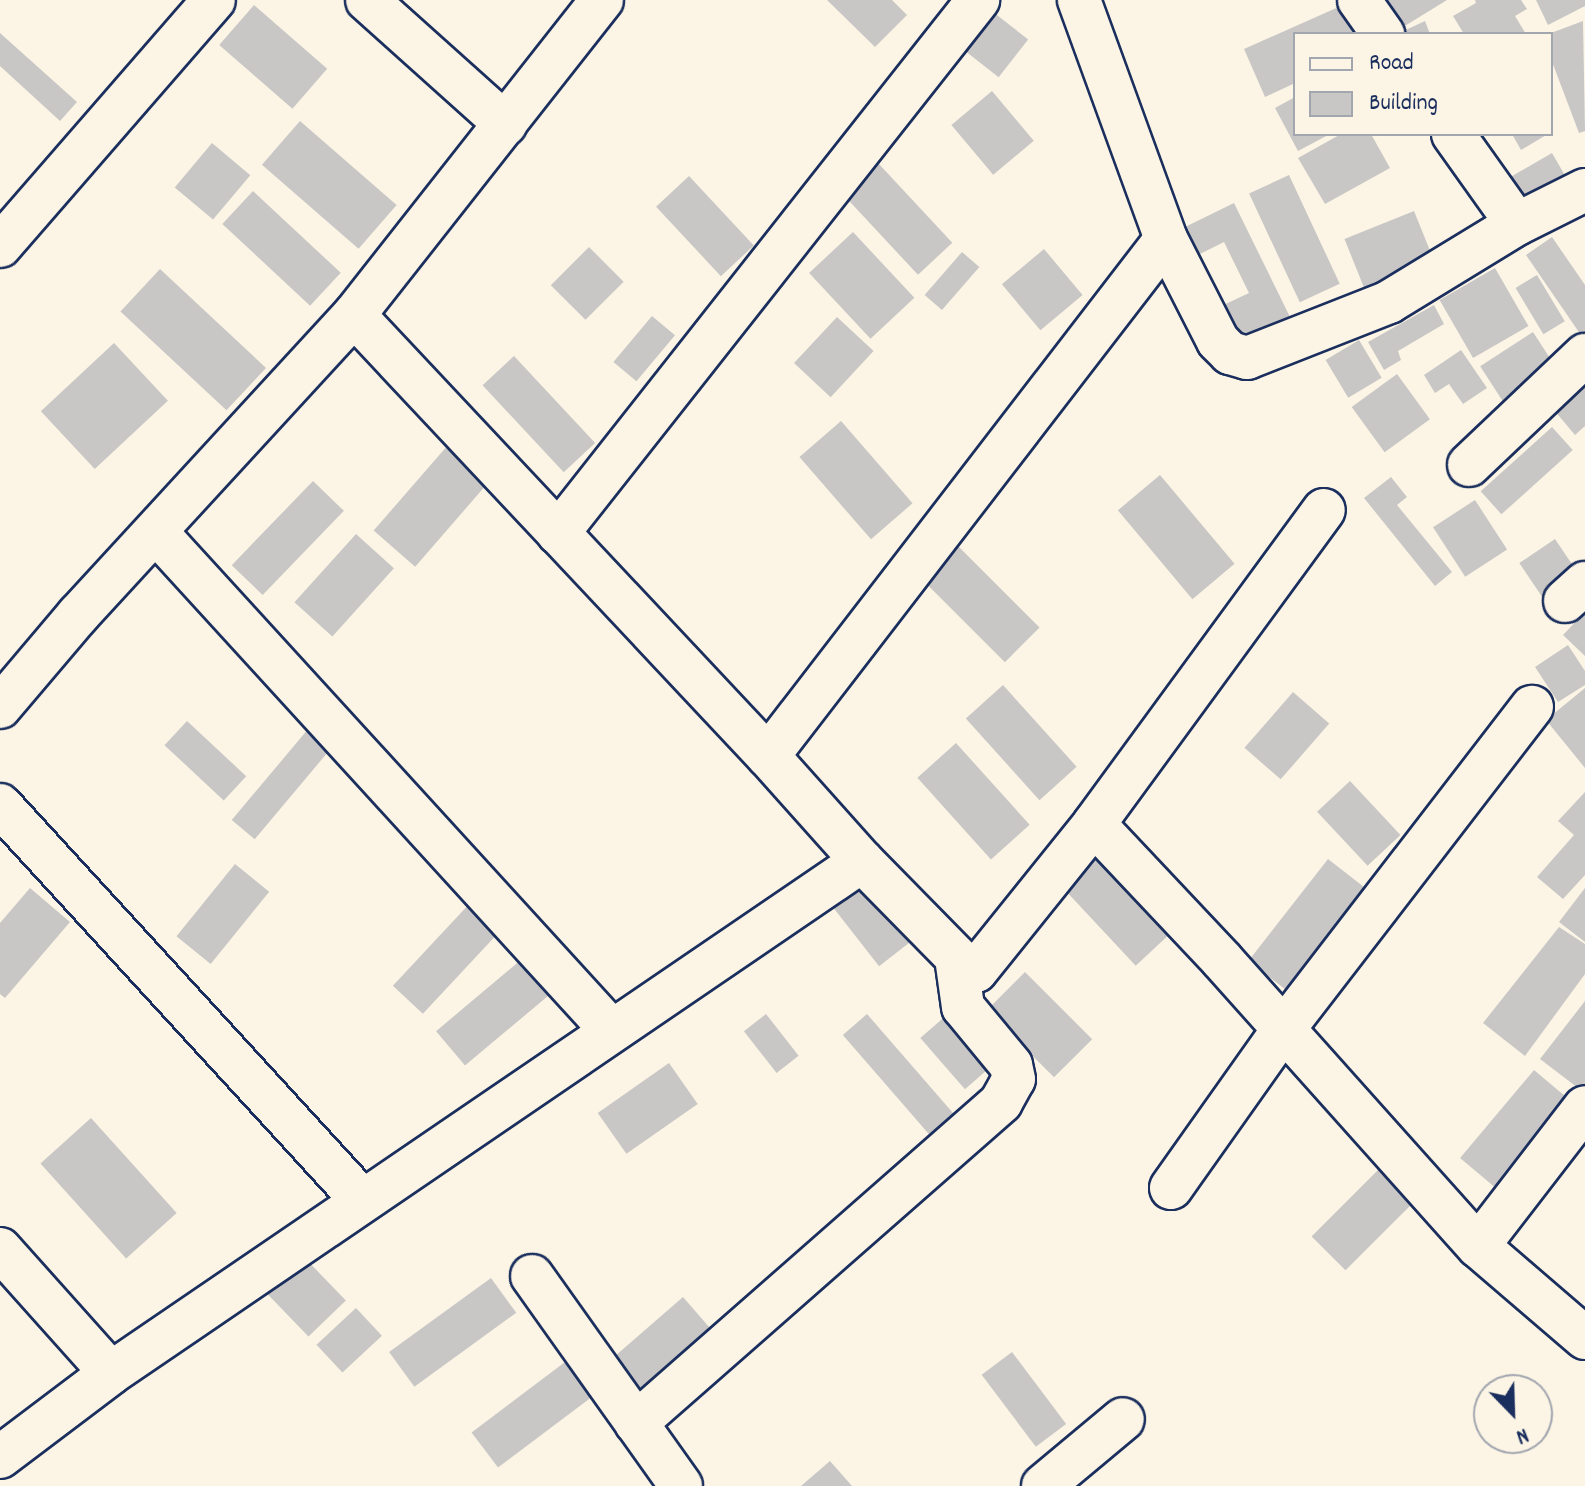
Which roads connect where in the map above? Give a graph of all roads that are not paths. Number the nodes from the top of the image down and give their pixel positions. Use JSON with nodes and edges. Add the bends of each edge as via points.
{"nodes":[{"id":1,"x":214,"y":0,"type":"edge"},
{"id":2,"x":367,"y":0,"type":"edge"},
{"id":3,"x":602,"y":0,"type":"edge"},
{"id":4,"x":978,"y":0,"type":"edge"},
{"id":5,"x":1079,"y":0,"type":"edge"},
{"id":6,"x":1359,"y":0,"type":"edge"},
{"id":7,"x":1382,"y":32,"type":"edge"},
{"id":8,"x":505,"y":124,"type":"junction"},
{"id":9,"x":1454,"y":136,"type":"edge"},
{"id":10,"x":1585,"y":190,"type":"edge"},
{"id":11,"x":1517,"y":224,"type":"junction"},
{"id":12,"x":1166,"y":239,"type":"junction"},
{"id":13,"x":0,"y":246,"type":"edge"},
{"id":14,"x":354,"y":315,"type":"junction"},
{"id":15,"x":1585,"y":355,"type":"edge"},
{"id":16,"x":1469,"y":465,"type":"dead end"},
{"id":17,"x":1324,"y":510,"type":"dead end"},
{"id":18,"x":156,"y":532,"type":"junction"},
{"id":19,"x":558,"y":533,"type":"junction"},
{"id":20,"x":0,"y":707,"type":"edge"},
{"id":21,"x":1532,"y":707,"type":"dead end"},
{"id":22,"x":768,"y":756,"type":"junction"},
{"id":23,"x":0,"y":805,"type":"edge"},
{"id":24,"x":1094,"y":824,"type":"junction"},
{"id":25,"x":862,"y":861,"type":"junction"},
{"id":26,"x":956,"y":957,"type":"junction"},
{"id":27,"x":611,"y":1030,"type":"junction"},
{"id":28,"x":1283,"y":1030,"type":"junction"},
{"id":29,"x":1582,"y":1116,"type":"edge"},
{"id":30,"x":1171,"y":1188,"type":"dead end"},
{"id":31,"x":362,"y":1200,"type":"junction"},
{"id":32,"x":1478,"y":1246,"type":"junction"},
{"id":33,"x":0,"y":1249,"type":"edge"},
{"id":34,"x":532,"y":1276,"type":"dead end"},
{"id":35,"x":1585,"y":1338,"type":"edge"},
{"id":36,"x":111,"y":1373,"type":"junction"},
{"id":37,"x":1123,"y":1419,"type":"dead end"},
{"id":38,"x":636,"y":1423,"type":"junction"},
{"id":39,"x":0,"y":1457,"type":"edge"},
{"id":40,"x":681,"y":1486,"type":"edge"},
{"id":41,"x":1043,"y":1486,"type":"edge"}],
"edges":[{"from":1,"to":13,"type":"street"},
{"from":2,"to":8,"type":"street"},
{"from":3,"to":8,"type":"street"},
{"from":4,"to":19,"type":"street"},
{"from":5,"to":12,"type":"street"},
{"from":6,"to":7,"type":"street"},
{"from":8,"to":14,"type":"street"},
{"from":9,"to":11,"type":"street"},
{"from":10,"to":11,"type":"street"},
{"from":11,"to":12,"type":"street","via":[[1389,302],[1247,358],[1230,353],[1218,341]]},
{"from":12,"to":22,"type":"street"},
{"from":14,"to":18,"type":"street"},
{"from":14,"to":19,"type":"street"},
{"from":15,"to":16,"type":"street"},
{"from":17,"to":24,"type":"street"},
{"from":18,"to":20,"type":"street"},
{"from":18,"to":27,"type":"street"},
{"from":19,"to":22,"type":"street"},
{"from":21,"to":28,"type":"street"},
{"from":22,"to":25,"type":"street"},
{"from":23,"to":31,"type":"street"},
{"from":24,"to":26,"type":"street","via":[[976,971]]},
{"from":24,"to":28,"type":"street"},
{"from":25,"to":26,"type":"street"},
{"from":25,"to":27,"type":"street"},
{"from":26,"to":38,"type":"street","via":[[963,1007],[1011,1065],[1014,1079],[1001,1102]]},
{"from":27,"to":31,"type":"street"},
{"from":28,"to":30,"type":"street"},
{"from":28,"to":32,"type":"street"},
{"from":29,"to":32,"type":"street"},
{"from":31,"to":36,"type":"street"},
{"from":32,"to":35,"type":"street"},
{"from":33,"to":36,"type":"street"},
{"from":34,"to":38,"type":"street"},
{"from":36,"to":39,"type":"street"},
{"from":37,"to":41,"type":"street"},
{"from":38,"to":40,"type":"street"}]}
